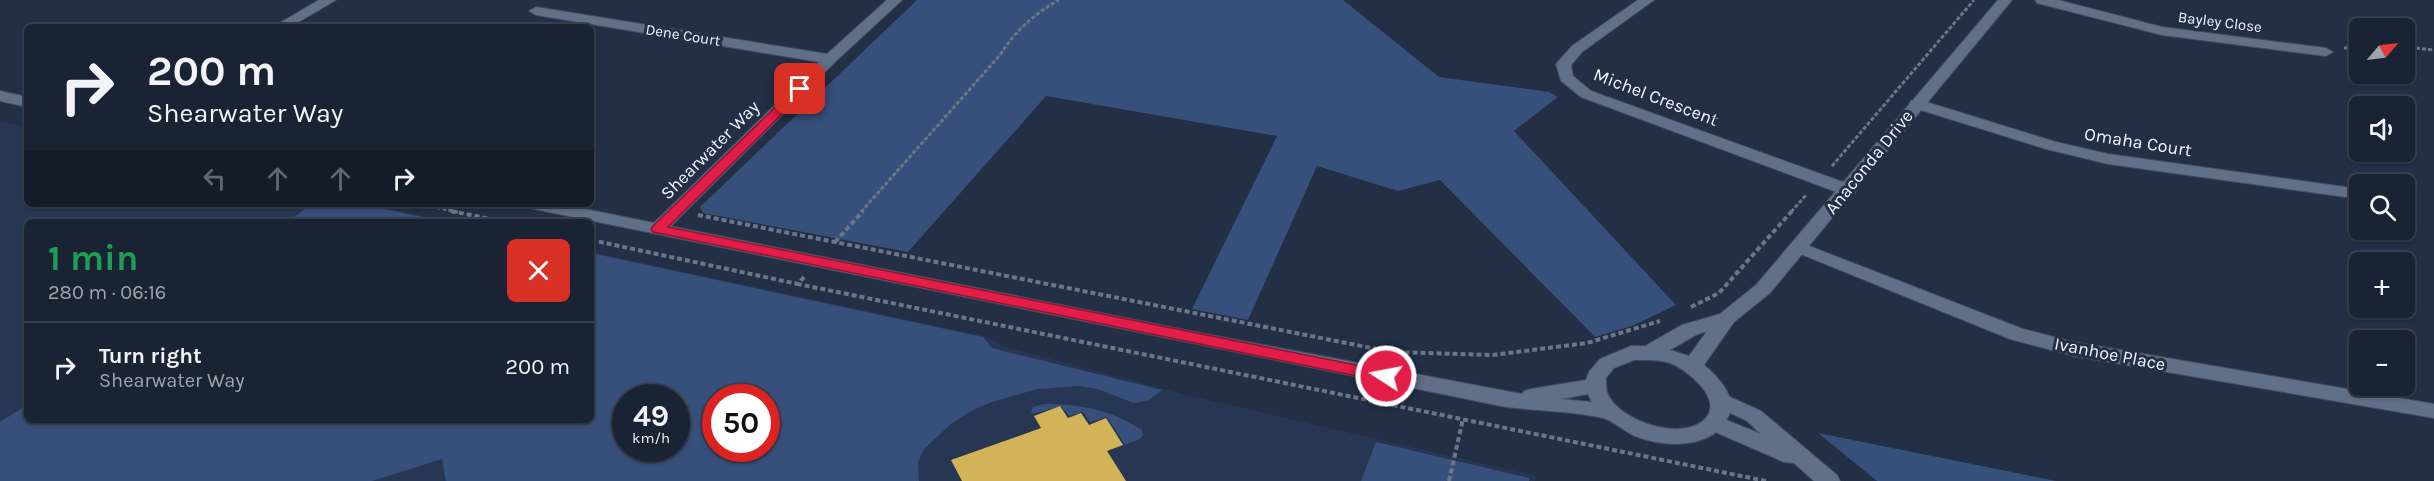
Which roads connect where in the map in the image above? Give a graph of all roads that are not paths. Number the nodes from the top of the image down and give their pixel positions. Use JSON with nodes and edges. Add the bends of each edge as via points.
{"nodes":[{"id":1,"x":329,"y":0,"type":"edge"},
{"id":2,"x":895,"y":0,"type":"edge"},
{"id":3,"x":1647,"y":0,"type":"edge"},
{"id":4,"x":2005,"y":0,"type":"edge"},
{"id":5,"x":2042,"y":0,"type":"edge"},
{"id":6,"x":536,"y":11,"type":"dead end"},
{"id":7,"x":285,"y":24,"type":"edge"},
{"id":8,"x":2326,"y":52,"type":"dead end"},
{"id":9,"x":830,"y":59,"type":"junction"},
{"id":10,"x":0,"y":96,"type":"edge"},
{"id":11,"x":24,"y":101,"type":"edge"},
{"id":12,"x":1917,"y":104,"type":"junction"},
{"id":13,"x":1848,"y":190,"type":"junction"},
{"id":14,"x":2349,"y":192,"type":"edge"},
{"id":15,"x":549,"y":207,"type":"edge"},
{"id":16,"x":658,"y":229,"type":"junction"},
{"id":17,"x":1799,"y":247,"type":"junction"},
{"id":18,"x":1727,"y":318,"type":"junction"},
{"id":19,"x":1649,"y":352,"type":"junction"},
{"id":20,"x":1692,"y":366,"type":"junction"},
{"id":21,"x":1595,"y":386,"type":"junction"},
{"id":22,"x":1506,"y":399,"type":"junction"},
{"id":23,"x":1721,"y":400,"type":"junction"},
{"id":24,"x":1608,"y":411,"type":"junction"},
{"id":25,"x":2434,"y":411,"type":"edge"},
{"id":26,"x":1714,"y":423,"type":"junction"},
{"id":27,"x":1808,"y":463,"type":"junction"},
{"id":28,"x":1829,"y":481,"type":"edge"}],
"edges":[{"from":1,"to":7,"type":"street"},
{"from":2,"to":9,"type":"street","name":"Shearwater Way"},
{"from":3,"to":13,"type":"street","name":"Michel Crescent","via":[[1577,49],[1563,64],[1566,78],[1586,94]]},
{"from":4,"to":12,"type":"street","name":"Anaconda Drive"},
{"from":5,"to":8,"type":"street","name":"Bayley Close","via":[[2162,31]]},
{"from":6,"to":9,"type":"street","name":"Dene Court"},
{"from":9,"to":16,"type":"street","name":"Shearwater Way"},
{"from":10,"to":11,"type":"street"},
{"from":12,"to":13,"type":"street","name":"Anaconda Drive"},
{"from":12,"to":14,"type":"street","name":"Omaha Court","via":[[2052,146],[2108,159]]},
{"from":13,"to":17,"type":"street","name":"Anaconda Drive"},
{"from":15,"to":16,"type":"street"},
{"from":16,"to":22,"type":"street"},
{"from":17,"to":18,"type":"street","name":"Anaconda Drive","via":[[1763,289]]},
{"from":17,"to":25,"type":"street","name":"Ivanhoe Place","via":[[2017,334],[2074,349]]},
{"from":18,"to":19,"type":"street","name":"Anaconda Drive","via":[[1689,330]]},
{"from":18,"to":20,"type":"street","name":"Anaconda Drive"},
{"from":19,"to":20,"type":"street","name":"Anaconda Drive"},
{"from":19,"to":21,"type":"street","name":"Anaconda Drive","via":[[1616,357],[1604,364]]},
{"from":20,"to":23,"type":"street","name":"Anaconda Drive","via":[[1716,388]]},
{"from":21,"to":22,"type":"street"},
{"from":21,"to":24,"type":"street"},
{"from":22,"to":24,"type":"street"},
{"from":23,"to":26,"type":"street","via":[[1721,412]]},
{"from":23,"to":27,"type":"street","via":[[1754,416]]},
{"from":24,"to":26,"type":"street","via":[[1624,423],[1664,436],[1701,432]]},
{"from":26,"to":27,"type":"street"},
{"from":27,"to":28,"type":"street"}]}
